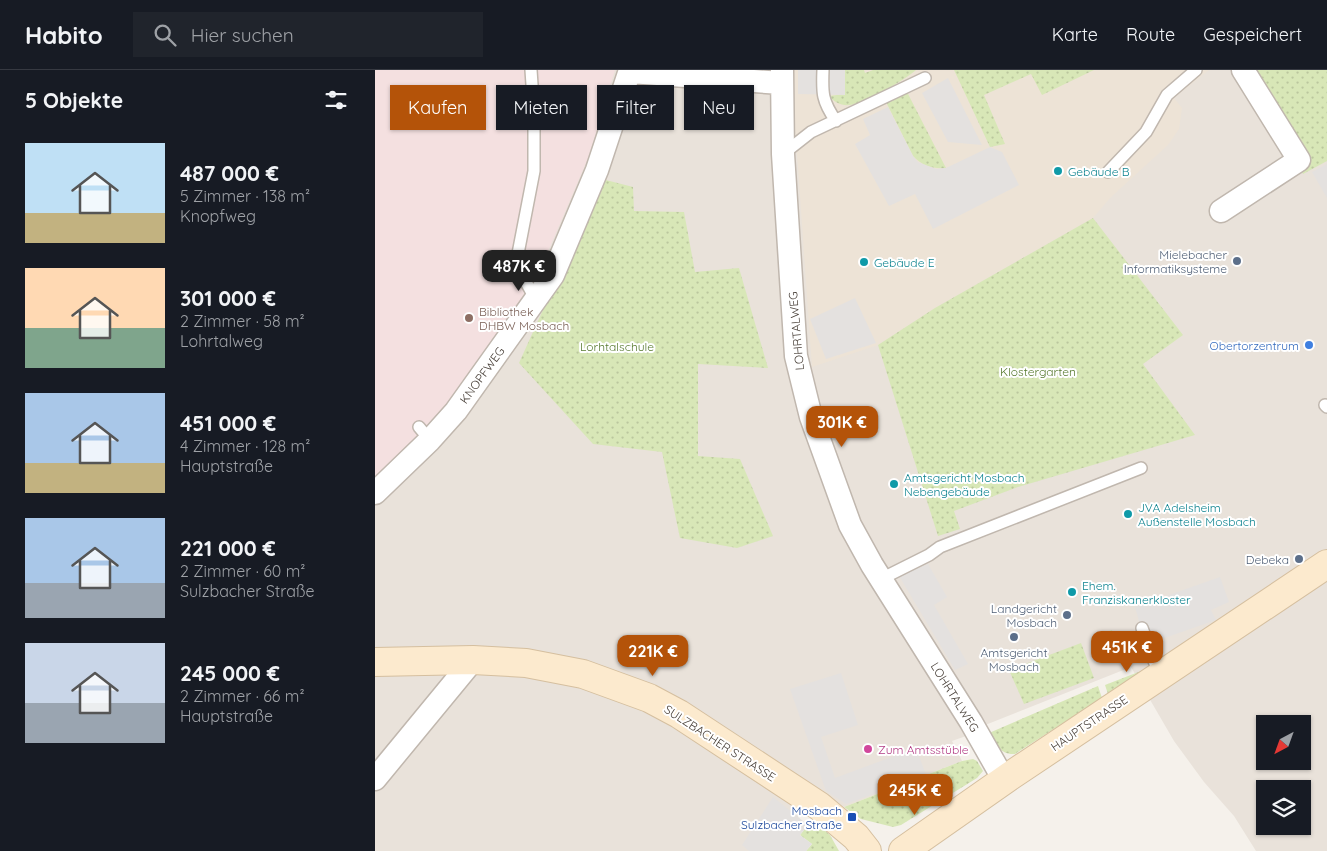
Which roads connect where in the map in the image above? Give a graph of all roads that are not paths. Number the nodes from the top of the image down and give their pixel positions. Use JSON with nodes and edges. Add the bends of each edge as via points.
{"nodes":[{"id":1,"x":531,"y":70,"type":"edge"},
{"id":2,"x":823,"y":70,"type":"edge"},
{"id":3,"x":1196,"y":70,"type":"edge"},
{"id":4,"x":1243,"y":70,"type":"edge"},
{"id":5,"x":630,"y":71,"type":"edge"},
{"id":6,"x":781,"y":77,"type":"edge"},
{"id":7,"x":925,"y":78,"type":"dead end"},
{"id":8,"x":836,"y":121,"type":"junction"},
{"id":9,"x":783,"y":154,"type":"junction"},
{"id":10,"x":1108,"y":172,"type":"dead end"},
{"id":11,"x":1221,"y":211,"type":"dead end"},
{"id":12,"x":536,"y":300,"type":"junction"},
{"id":13,"x":1141,"y":468,"type":"dead end"},
{"id":14,"x":375,"y":493,"type":"edge"},
{"id":15,"x":1327,"y":564,"type":"edge"},
{"id":16,"x":881,"y":578,"type":"junction"},
{"id":17,"x":1142,"y":628,"type":"dead end"},
{"id":18,"x":473,"y":660,"type":"junction"},
{"id":19,"x":375,"y":662,"type":"edge"},
{"id":20,"x":1160,"y":676,"type":"junction"},
{"id":21,"x":375,"y":779,"type":"edge"},
{"id":22,"x":1004,"y":780,"type":"junction"},
{"id":23,"x":867,"y":851,"type":"edge"},
{"id":24,"x":903,"y":851,"type":"edge"}],
"edges":[{"from":1,"to":12,"type":"lane","via":[[534,171],[516,264]]},
{"from":2,"to":8,"type":"lane","via":[[822,94]]},
{"from":3,"to":10,"type":"lane","via":[[1167,95],[1146,132]]},
{"from":4,"to":11,"type":"street","via":[[1299,160]]},
{"from":5,"to":6,"type":"street","name":"KNOPFWEG"},
{"from":5,"to":12,"type":"street","name":"KNOPFWEG","via":[[597,170],[553,275]]},
{"from":6,"to":9,"type":"street","name":"LOHRTALWEG"},
{"from":7,"to":8,"type":"lane"},
{"from":8,"to":9,"type":"lane","via":[[811,132]]},
{"from":9,"to":16,"type":"street","name":"LOHRTALWEG","via":[[798,363],[811,417],[850,525]]},
{"from":12,"to":14,"type":"street","name":"KNOPFWEG","via":[[456,411],[425,433]]},
{"from":13,"to":16,"type":"lane","via":[[940,547]]},
{"from":15,"to":20,"type":"main road","name":"HAUPTSTRASSE"},
{"from":16,"to":22,"type":"street","name":"LOHRTALWEG"},
{"from":17,"to":20,"type":"lane"},
{"from":18,"to":19,"type":"main road","name":"SULZBACHER STRASSE"},
{"from":18,"to":21,"type":"street"},
{"from":18,"to":23,"type":"main road","name":"SULZBACHER STRASSE","via":[[526,663],[583,674],[649,698],[679,714],[819,806],[856,837]]},
{"from":20,"to":22,"type":"main road","name":"HAUPTSTRASSE"},
{"from":22,"to":24,"type":"main road","name":"HAUPTSTRASSE"}]}
